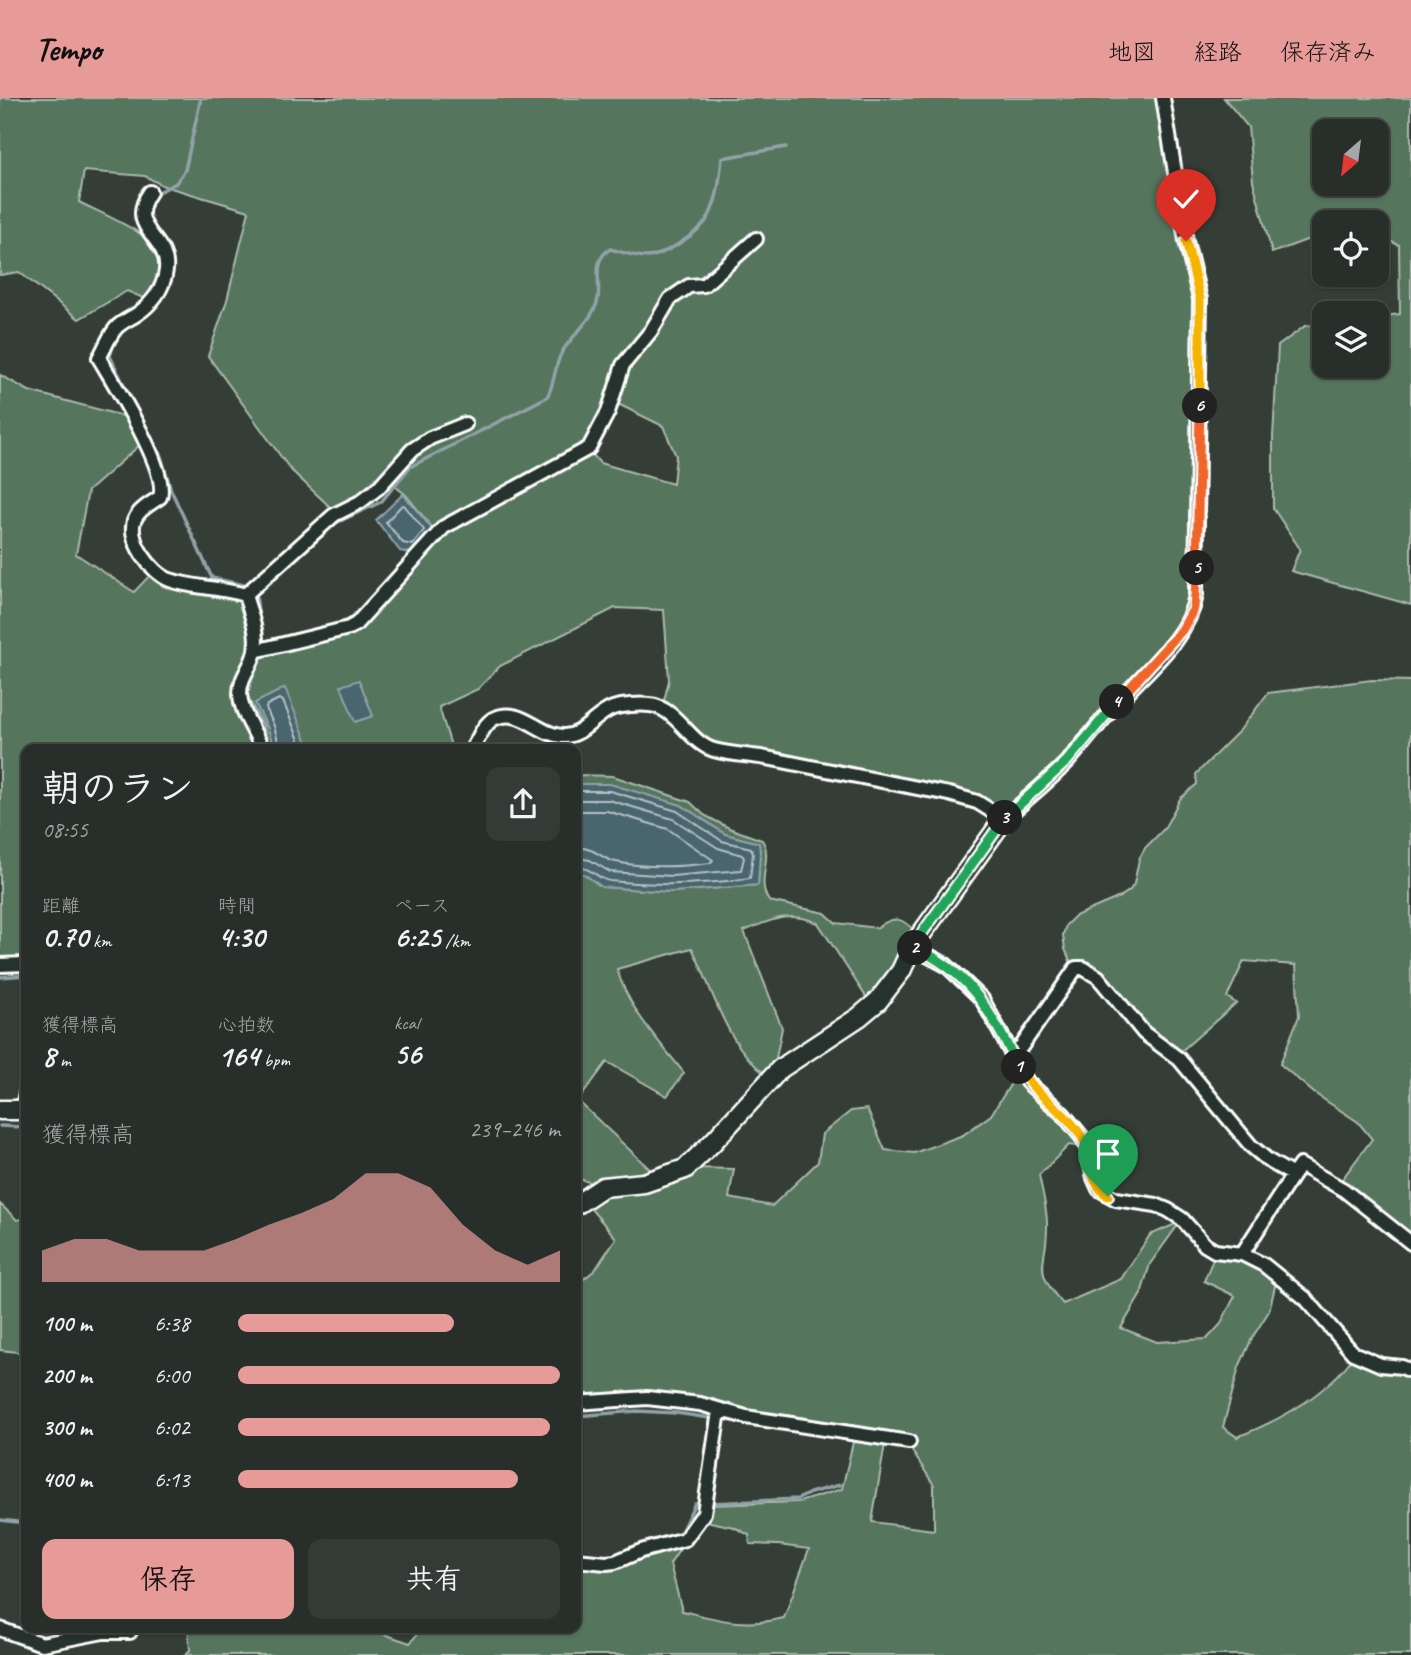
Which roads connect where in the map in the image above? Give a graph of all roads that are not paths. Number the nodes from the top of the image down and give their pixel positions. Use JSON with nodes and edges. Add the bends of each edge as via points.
{"nodes":[{"id":1,"x":1163,"y":98,"type":"edge"},
{"id":2,"x":150,"y":192,"type":"dead end"},
{"id":3,"x":756,"y":239,"type":"dead end"},
{"id":4,"x":465,"y":424,"type":"dead end"},
{"id":5,"x":245,"y":595,"type":"junction"},
{"id":6,"x":254,"y":651,"type":"junction"},
{"id":7,"x":260,"y":744,"type":"edge"},
{"id":8,"x":475,"y":744,"type":"edge"},
{"id":9,"x":1004,"y":819,"type":"junction"},
{"id":10,"x":912,"y":947,"type":"junction"},
{"id":11,"x":21,"y":964,"type":"edge"},
{"id":12,"x":0,"y":965,"type":"edge"},
{"id":13,"x":1012,"y":1055,"type":"junction"},
{"id":14,"x":0,"y":1110,"type":"edge"},
{"id":15,"x":21,"y":1110,"type":"edge"},
{"id":16,"x":1293,"y":1175,"type":"junction"},
{"id":17,"x":581,"y":1202,"type":"edge"},
{"id":18,"x":1411,"y":1243,"type":"edge"},
{"id":19,"x":1242,"y":1254,"type":"junction"},
{"id":20,"x":1411,"y":1371,"type":"edge"},
{"id":21,"x":581,"y":1403,"type":"edge"},
{"id":22,"x":719,"y":1411,"type":"junction"},
{"id":23,"x":909,"y":1442,"type":"dead end"},
{"id":24,"x":581,"y":1560,"type":"edge"},
{"id":25,"x":0,"y":1629,"type":"edge"},
{"id":26,"x":98,"y":1633,"type":"edge"}],
"edges":[{"from":1,"to":9,"type":"street","via":[[1200,299],[1194,608],[1174,641],[1067,761]]},
{"from":2,"to":5,"type":"street","via":[[142,217],[148,234],[163,249],[164,278],[150,304],[116,328],[99,358],[153,457],[162,485],[160,497],[134,520],[133,539],[162,577]]},
{"from":3,"to":6,"type":"street","via":[[704,285],[689,286],[670,299],[623,365],[608,412],[589,448],[444,527],[356,624]]},
{"from":4,"to":5,"type":"street","via":[[412,450],[379,488],[334,515]]},
{"from":5,"to":6,"type":"street","via":[[257,639]]},
{"from":6,"to":7,"type":"street","via":[[240,682],[240,696]]},
{"from":8,"to":9,"type":"street","via":[[494,718],[523,718],[566,737],[613,708],[648,705],[659,707],[704,746],[716,750],[949,794],[977,802]]},
{"from":9,"to":10,"type":"street"},
{"from":10,"to":13,"type":"street","via":[[946,965],[982,999]]},
{"from":10,"to":17,"type":"street","via":[[878,1002],[780,1069],[685,1169],[644,1183],[603,1187]]},
{"from":11,"to":12,"type":"street"},
{"from":13,"to":16,"type":"street","via":[[1076,968],[1083,968],[1098,977],[1144,1033],[1179,1059],[1251,1146]]},
{"from":13,"to":19,"type":"street","via":[[1027,1083],[1082,1137],[1099,1189],[1116,1199],[1168,1210],[1215,1251]]},
{"from":14,"to":15,"type":"street"},
{"from":16,"to":18,"type":"street","via":[[1300,1165],[1344,1189]]},
{"from":16,"to":19,"type":"street"},
{"from":19,"to":20,"type":"street","via":[[1298,1292],[1353,1353]]},
{"from":21,"to":22,"type":"street","via":[[647,1398],[700,1404]]},
{"from":22,"to":23,"type":"street"},
{"from":22,"to":24,"type":"street","via":[[704,1513],[685,1539],[615,1562]]},
{"from":25,"to":26,"type":"street","via":[[42,1644]]}]}
